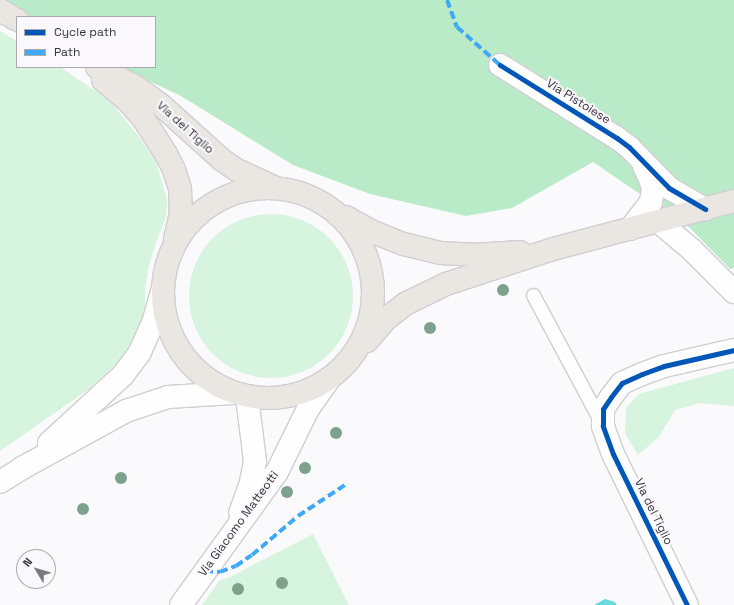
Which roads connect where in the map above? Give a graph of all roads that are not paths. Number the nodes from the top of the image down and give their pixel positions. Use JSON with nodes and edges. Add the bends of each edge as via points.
{"nodes":[{"id":1,"x":0,"y":10,"type":"edge"},
{"id":2,"x":16,"y":19,"type":"edge"},
{"id":3,"x":500,"y":65,"type":"dead end"},
{"id":4,"x":90,"y":68,"type":"edge"},
{"id":5,"x":99,"y":68,"type":"edge"},
{"id":6,"x":642,"y":161,"type":"junction"},
{"id":7,"x":275,"y":187,"type":"junction"},
{"id":8,"x":734,"y":201,"type":"edge"},
{"id":9,"x":705,"y":209,"type":"junction"},
{"id":10,"x":334,"y":210,"type":"junction"},
{"id":11,"x":659,"y":222,"type":"junction"},
{"id":12,"x":630,"y":229,"type":"junction"},
{"id":13,"x":173,"y":248,"type":"junction"},
{"id":14,"x":553,"y":249,"type":"junction"},
{"id":15,"x":163,"y":288,"type":"junction"},
{"id":16,"x":734,"y":292,"type":"edge"},
{"id":17,"x":533,"y":295,"type":"dead end"},
{"id":18,"x":734,"y":350,"type":"edge"},
{"id":19,"x":337,"y":372,"type":"junction"},
{"id":20,"x":240,"y":395,"type":"junction"},
{"id":21,"x":603,"y":426,"type":"junction"},
{"id":22,"x":22,"y":468,"type":"junction"},
{"id":23,"x":0,"y":482,"type":"edge"},
{"id":24,"x":222,"y":547,"type":"junction"},
{"id":25,"x":181,"y":605,"type":"edge"},
{"id":26,"x":687,"y":605,"type":"edge"}],
"edges":[{"from":1,"to":2,"type":"main road"},
{"from":3,"to":6,"type":"main road","name":"Via Pistoiese","via":[[617,138]]},
{"from":4,"to":13,"type":"main road","name":"Via del Tiglio","via":[[128,101],[143,118],[166,154],[180,189],[181,214]]},
{"from":5,"to":7,"type":"main road","name":"Via del Tiglio","via":[[136,87],[161,105],[222,160],[237,170]]},
{"from":6,"to":9,"type":"main road","name":"Via Pistoiese","via":[[670,188]]},
{"from":6,"to":12,"type":"main road","via":[[651,181],[651,202]]},
{"from":7,"to":10,"type":"main road","via":[[301,192]]},
{"from":7,"to":13,"type":"main road","via":[[252,188],[220,199],[204,209],[185,228]]},
{"from":8,"to":9,"type":"main road"},
{"from":9,"to":11,"type":"main road"},
{"from":10,"to":14,"type":"main road","via":[[371,231],[404,244],[440,253],[474,255]]},
{"from":10,"to":19,"type":"main road","via":[[354,230],[371,268],[373,280],[372,311],[366,332],[358,348]]},
{"from":11,"to":12,"type":"main road"},
{"from":11,"to":16,"type":"main road","via":[[691,249]]},
{"from":12,"to":14,"type":"main road"},
{"from":13,"to":15,"type":"main road","via":[[164,272]]},
{"from":14,"to":19,"type":"main road","via":[[446,284],[405,304],[386,319]]},
{"from":15,"to":20,"type":"main road","via":[[164,311],[168,326],[181,353],[198,372],[213,383]]},
{"from":15,"to":22,"type":"main road","via":[[153,323],[139,354],[123,375]]},
{"from":17,"to":21,"type":"lane"},
{"from":18,"to":21,"type":"main road","via":[[664,366],[622,383],[603,409]]},
{"from":19,"to":20,"type":"main road","via":[[298,394],[287,397]]},
{"from":19,"to":24,"type":"main road","name":"Via Giacomo Matteotti","via":[[308,409],[278,472]]},
{"from":20,"to":22,"type":"main road","via":[[168,397],[126,411]]},
{"from":20,"to":24,"type":"main road","via":[[255,461],[241,511]]},
{"from":21,"to":26,"type":"main road","name":"Via del Tiglio","via":[[613,454]]},
{"from":22,"to":23,"type":"main road"},
{"from":24,"to":25,"type":"main road","name":"Via Giacomo Matteotti"}]}
